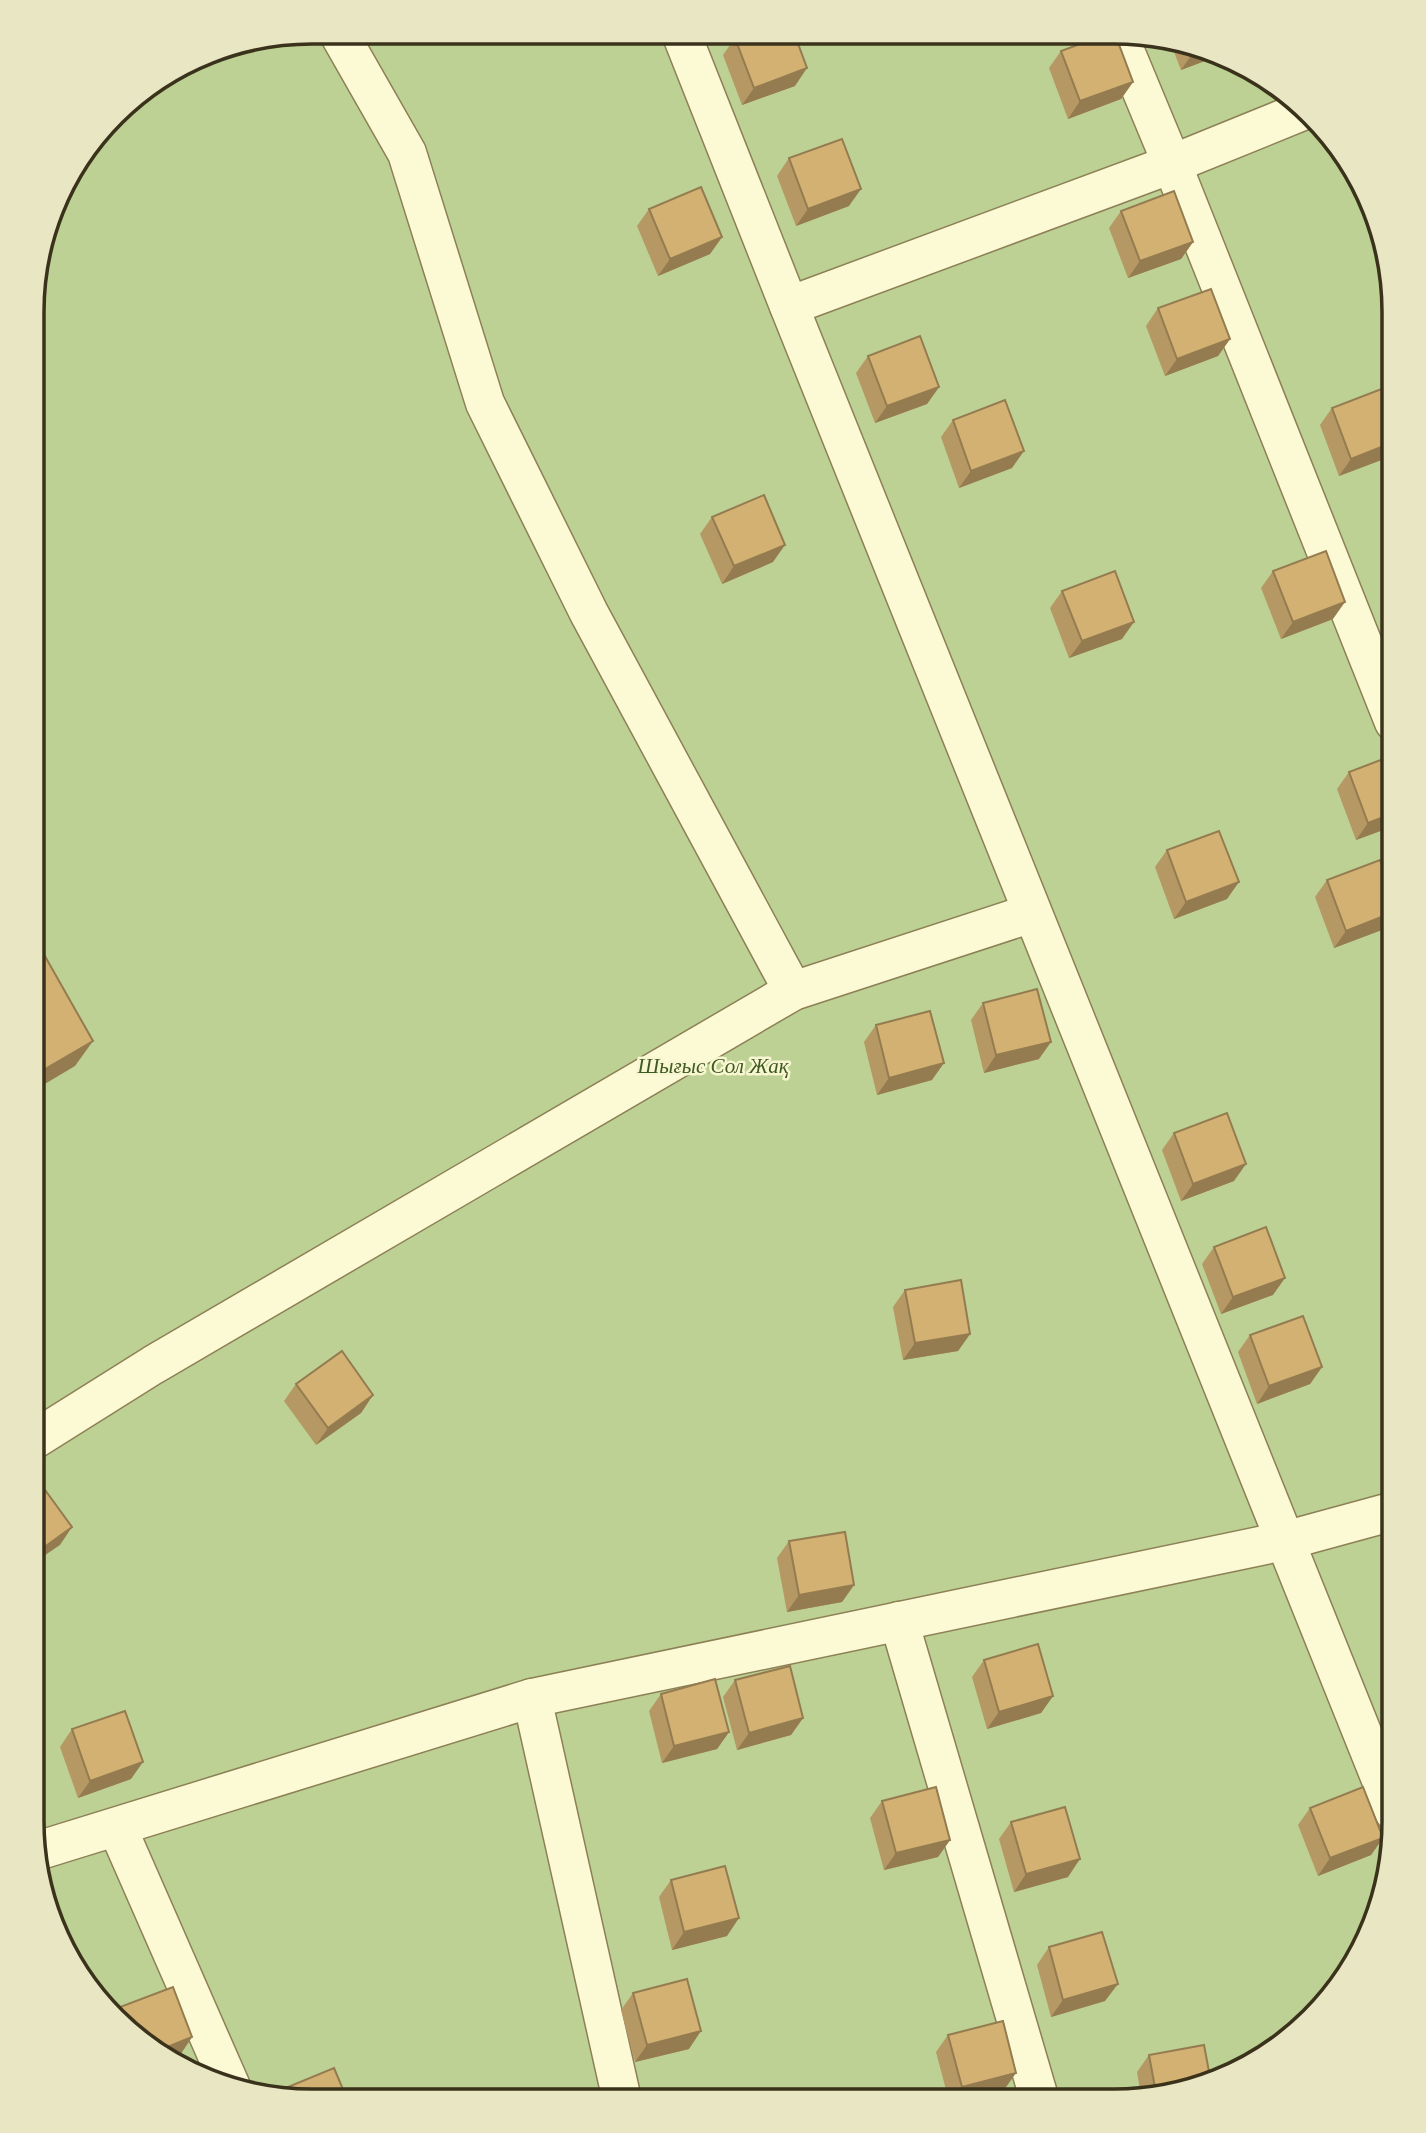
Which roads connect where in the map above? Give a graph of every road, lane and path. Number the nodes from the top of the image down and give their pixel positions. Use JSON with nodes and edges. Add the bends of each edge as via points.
{"nodes":[{"id":1,"x":345,"y":44,"type":"edge"},
{"id":2,"x":685,"y":44,"type":"edge"},
{"id":3,"x":1122,"y":44,"type":"edge"},
{"id":4,"x":1295,"y":114,"type":"edge"},
{"id":5,"x":1172,"y":164,"type":"junction"},
{"id":6,"x":789,"y":306,"type":"junction"},
{"id":7,"x":1382,"y":692,"type":"edge"},
{"id":8,"x":1032,"y":913,"type":"junction"},
{"id":9,"x":793,"y":991,"type":"junction"},
{"id":10,"x":44,"y":1433,"type":"edge"},
{"id":11,"x":1382,"y":1514,"type":"edge"},
{"id":12,"x":1284,"y":1541,"type":"junction"},
{"id":13,"x":900,"y":1621,"type":"junction"},
{"id":14,"x":532,"y":1698,"type":"junction"},
{"id":15,"x":1382,"y":1782,"type":"edge"},
{"id":16,"x":117,"y":1827,"type":"junction"},
{"id":17,"x":45,"y":1849,"type":"edge"},
{"id":18,"x":225,"y":2075,"type":"edge"},
{"id":19,"x":620,"y":2089,"type":"edge"},
{"id":20,"x":1036,"y":2089,"type":"edge"}],
"edges":[{"from":1,"to":9,"type":"street","via":[[407,153],[485,404],[589,613]]},
{"from":2,"to":6,"type":"street"},
{"from":3,"to":5,"type":"street"},
{"from":4,"to":5,"type":"street"},
{"from":5,"to":6,"type":"street"},
{"from":5,"to":7,"type":"street"},
{"from":6,"to":8,"type":"street"},
{"from":8,"to":9,"type":"street"},
{"from":8,"to":12,"type":"street"},
{"from":9,"to":10,"type":"street","via":[[153,1365]]},
{"from":11,"to":12,"type":"street"},
{"from":12,"to":13,"type":"street"},
{"from":12,"to":15,"type":"street"},
{"from":13,"to":14,"type":"street"},
{"from":13,"to":20,"type":"street"},
{"from":14,"to":16,"type":"street"},
{"from":14,"to":19,"type":"street"},
{"from":16,"to":17,"type":"street"},
{"from":16,"to":18,"type":"street"}]}
